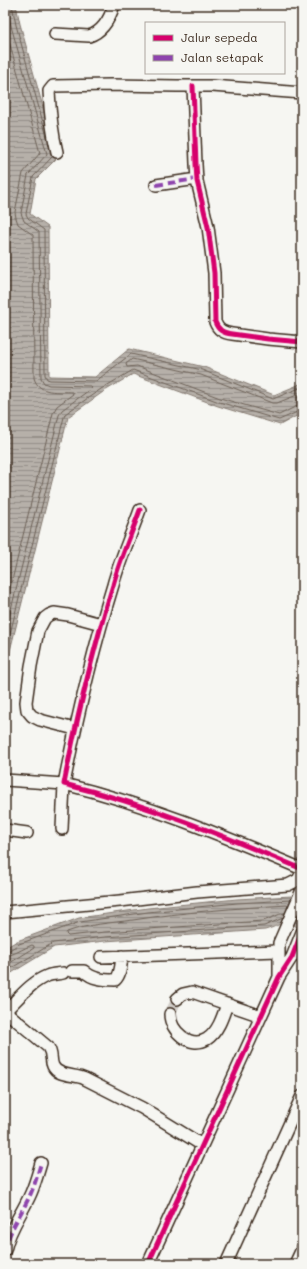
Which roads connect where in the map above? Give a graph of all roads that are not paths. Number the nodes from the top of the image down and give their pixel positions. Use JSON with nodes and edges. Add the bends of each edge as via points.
{"nodes":[{"id":1,"x":114,"y":5,"type":"edge"},
{"id":2,"x":55,"y":34,"type":"dead end"},
{"id":3,"x":193,"y":86,"type":"junction"},
{"id":4,"x":302,"y":93,"type":"edge"},
{"id":5,"x":57,"y":152,"type":"dead end"},
{"id":6,"x":197,"y":179,"type":"junction"},
{"id":7,"x":156,"y":185,"type":"dead end"},
{"id":8,"x":302,"y":342,"type":"edge"},
{"id":9,"x":140,"y":510,"type":"dead end"},
{"id":10,"x":102,"y":624,"type":"junction"},
{"id":11,"x":75,"y":729,"type":"junction"},
{"id":12,"x":5,"y":780,"type":"edge"},
{"id":13,"x":64,"y":784,"type":"junction"},
{"id":14,"x":62,"y":829,"type":"dead end"},
{"id":15,"x":5,"y":830,"type":"edge"},
{"id":16,"x":27,"y":834,"type":"dead end"},
{"id":17,"x":302,"y":871,"type":"edge"},
{"id":18,"x":301,"y":893,"type":"edge"},
{"id":19,"x":5,"y":912,"type":"edge"},
{"id":20,"x":282,"y":938,"type":"junction"},
{"id":21,"x":300,"y":942,"type":"edge"},
{"id":22,"x":122,"y":956,"type":"junction"},
{"id":23,"x":101,"y":957,"type":"dead end"},
{"id":24,"x":279,"y":977,"type":"junction"},
{"id":25,"x":177,"y":999,"type":"dead end"},
{"id":26,"x":227,"y":1004,"type":"junction"},
{"id":27,"x":5,"y":1011,"type":"edge"},
{"id":28,"x":170,"y":1014,"type":"dead end"},
{"id":29,"x":261,"y":1016,"type":"junction"},
{"id":30,"x":302,"y":1096,"type":"edge"},
{"id":31,"x":202,"y":1144,"type":"junction"},
{"id":32,"x":41,"y":1163,"type":"dead end"},
{"id":33,"x":302,"y":1248,"type":"edge"},
{"id":34,"x":5,"y":1250,"type":"edge"},
{"id":35,"x":148,"y":1264,"type":"edge"},
{"id":36,"x":226,"y":1264,"type":"edge"},
{"id":37,"x":295,"y":1264,"type":"edge"}],
"edges":[{"from":1,"to":2,"type":"street","via":[[107,21],[88,36]]},
{"from":3,"to":4,"type":"street"},
{"from":3,"to":5,"type":"street","via":[[53,86],[49,91],[50,109]]},
{"from":3,"to":6,"type":"street"},
{"from":6,"to":7,"type":"street"},
{"from":6,"to":8,"type":"street","via":[[211,247],[217,328],[232,334]]},
{"from":9,"to":10,"type":"street","via":[[117,571]]},
{"from":10,"to":11,"type":"street"},
{"from":10,"to":11,"type":"street","via":[[54,613],[45,618],[38,631],[31,666],[27,710],[40,720]]},
{"from":11,"to":13,"type":"street"},
{"from":12,"to":13,"type":"street"},
{"from":13,"to":14,"type":"street"},
{"from":13,"to":17,"type":"street","via":[[157,810]]},
{"from":15,"to":16,"type":"street"},
{"from":17,"to":19,"type":"street","via":[[298,880],[288,884]]},
{"from":18,"to":20,"type":"street"},
{"from":20,"to":21,"type":"street"},
{"from":20,"to":22,"type":"street"},
{"from":20,"to":24,"type":"street"},
{"from":21,"to":24,"type":"street"},
{"from":22,"to":23,"type":"street"},
{"from":22,"to":27,"type":"street","via":[[118,978],[115,980],[92,977],[84,971],[49,975],[32,986]]},
{"from":24,"to":29,"type":"street"},
{"from":25,"to":26,"type":"street","via":[[192,992]]},
{"from":26,"to":28,"type":"street","via":[[215,1031],[201,1041],[184,1039],[172,1025]]},
{"from":26,"to":29,"type":"street"},
{"from":27,"to":31,"type":"street","via":[[48,1047],[52,1053],[53,1066],[58,1072],[85,1079],[142,1108]]},
{"from":29,"to":31,"type":"street"},
{"from":30,"to":36,"type":"street"},
{"from":31,"to":35,"type":"street"},
{"from":32,"to":34,"type":"street","via":[[31,1194],[16,1221]]},
{"from":33,"to":37,"type":"street"}]}
